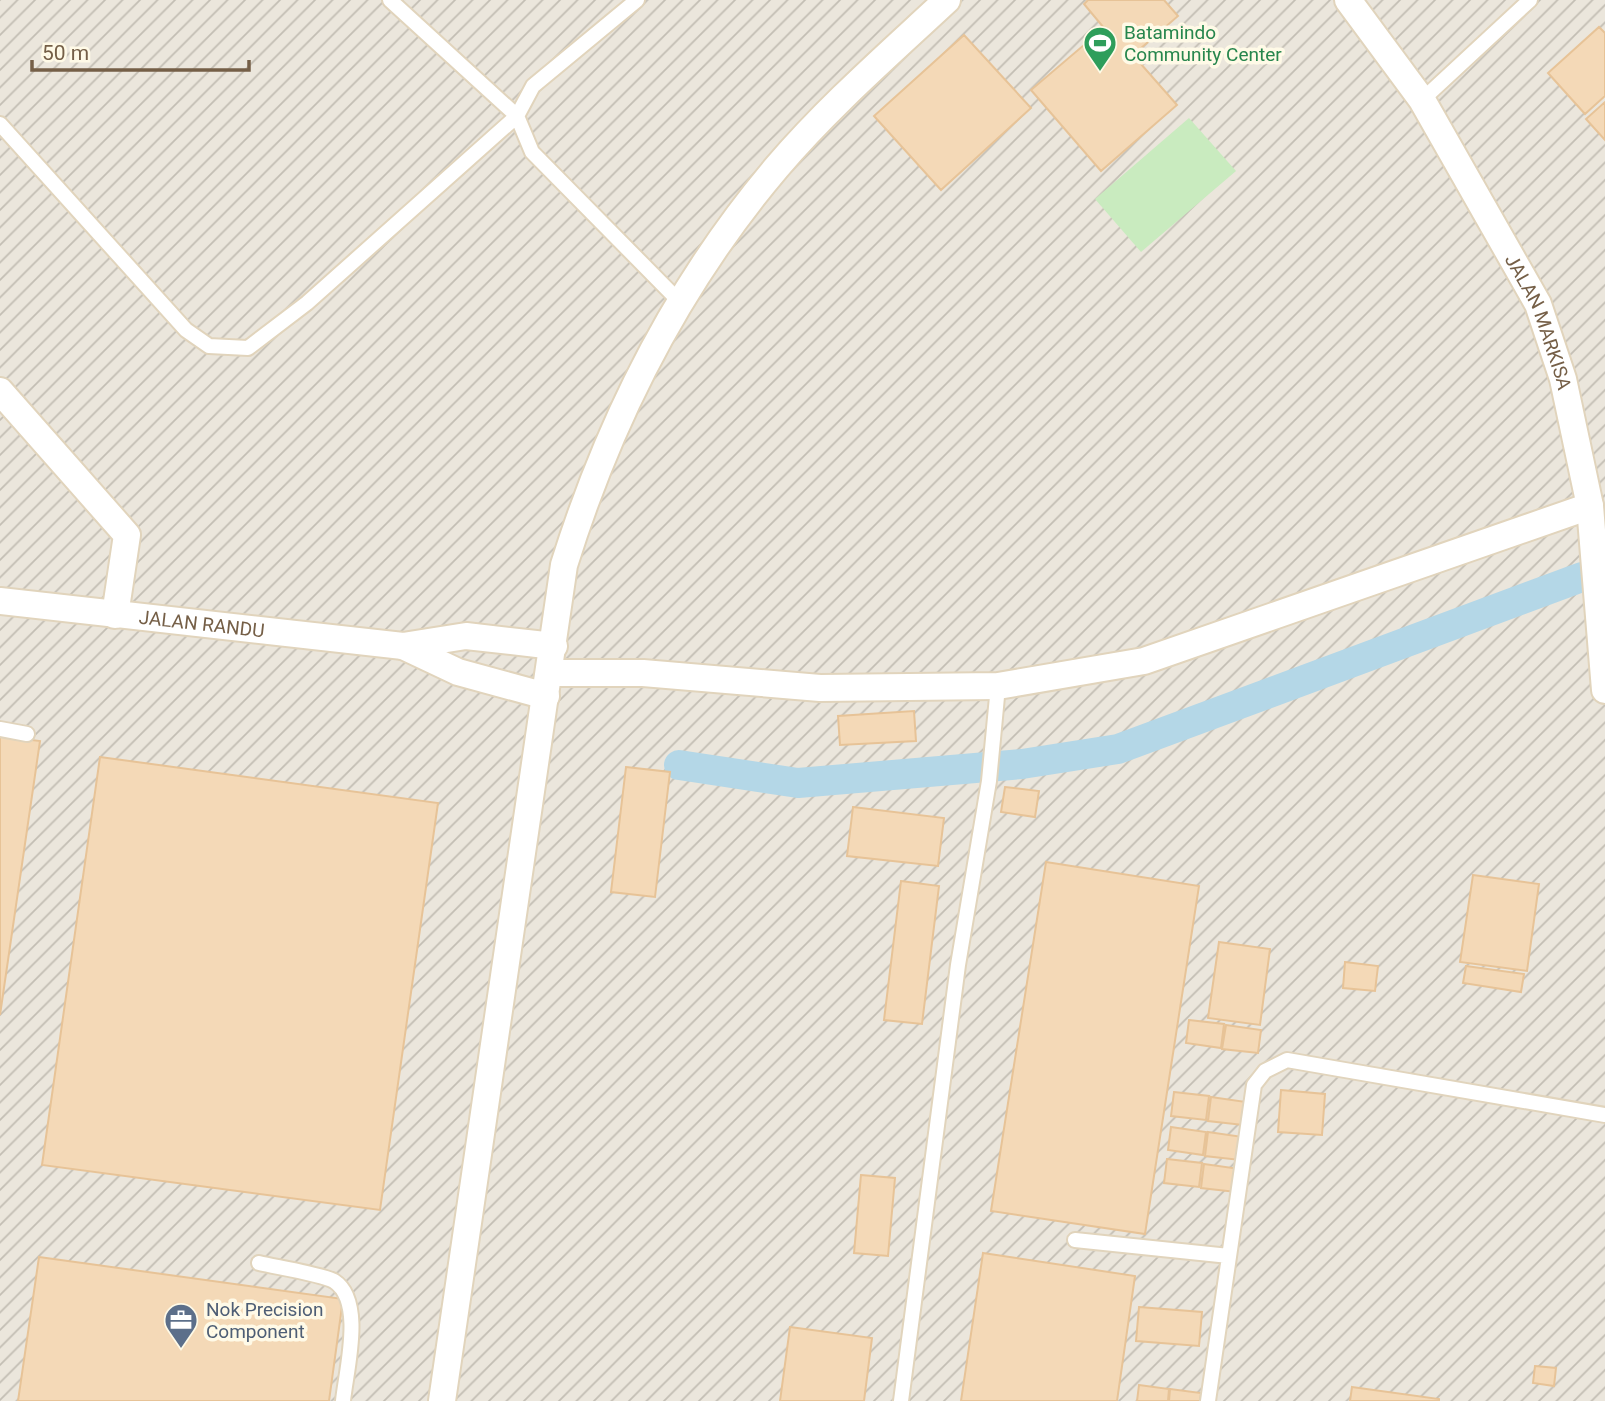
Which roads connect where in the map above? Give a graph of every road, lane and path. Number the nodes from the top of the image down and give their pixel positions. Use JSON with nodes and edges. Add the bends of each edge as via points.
{"nodes":[{"id":1,"x":390,"y":0,"type":"edge"},
{"id":2,"x":637,"y":0,"type":"edge"},
{"id":3,"x":947,"y":0,"type":"edge"},
{"id":4,"x":1348,"y":0,"type":"edge"},
{"id":5,"x":1530,"y":0,"type":"edge"},
{"id":6,"x":1422,"y":100,"type":"junction"},
{"id":7,"x":517,"y":116,"type":"junction"},
{"id":8,"x":0,"y":124,"type":"edge"},
{"id":9,"x":680,"y":302,"type":"junction"},
{"id":10,"x":0,"y":391,"type":"edge"},
{"id":11,"x":1590,"y":506,"type":"junction"},
{"id":12,"x":0,"y":601,"type":"edge"},
{"id":13,"x":115,"y":615,"type":"junction"},
{"id":14,"x":403,"y":646,"type":"junction"},
{"id":15,"x":554,"y":646,"type":"junction"},
{"id":16,"x":548,"y":684,"type":"junction"},
{"id":17,"x":998,"y":686,"type":"junction"},
{"id":18,"x":1605,"y":690,"type":"edge"},
{"id":19,"x":0,"y":729,"type":"edge"},
{"id":20,"x":27,"y":734,"type":"dead end"},
{"id":21,"x":1605,"y":1115,"type":"edge"},
{"id":22,"x":1075,"y":1240,"type":"dead end"},
{"id":23,"x":1229,"y":1256,"type":"junction"},
{"id":24,"x":259,"y":1263,"type":"dead end"},
{"id":25,"x":343,"y":1401,"type":"edge"},
{"id":26,"x":442,"y":1401,"type":"edge"},
{"id":27,"x":901,"y":1401,"type":"edge"},
{"id":28,"x":1208,"y":1401,"type":"edge"}],
"edges":[{"from":1,"to":7,"type":"lane"},
{"from":2,"to":7,"type":"lane","via":[[533,86]]},
{"from":3,"to":9,"type":"street","via":[[849,91],[778,166],[716,243]]},
{"from":4,"to":6,"type":"street","name":"JALAN MARKISA"},
{"from":5,"to":6,"type":"lane"},
{"from":6,"to":11,"type":"street","name":"JALAN MARKISA","via":[[1538,304],[1563,379]]},
{"from":7,"to":8,"type":"lane","via":[[307,303],[248,348],[209,346],[186,330]]},
{"from":7,"to":9,"type":"lane","via":[[532,152]]},
{"from":9,"to":15,"type":"street","via":[[648,354],[588,488],[564,565]]},
{"from":10,"to":13,"type":"street","via":[[127,535]]},
{"from":11,"to":17,"type":"street","name":"JALAN RANDU","via":[[1144,661]]},
{"from":11,"to":18,"type":"street","name":"JALAN MARKISA"},
{"from":12,"to":13,"type":"street","name":"JALAN RANDU"},
{"from":13,"to":14,"type":"street","name":"JALAN RANDU"},
{"from":14,"to":15,"type":"street","name":"JALAN RANDU","via":[[466,636]]},
{"from":14,"to":16,"type":"street","name":"JALAN RANDU","via":[[457,672]]},
{"from":15,"to":16,"type":"street"},
{"from":16,"to":17,"type":"street","name":"JALAN RANDU","via":[[643,673],[820,688]]},
{"from":16,"to":26,"type":"street"},
{"from":17,"to":27,"type":"lane","via":[[989,781],[958,965]]},
{"from":19,"to":20,"type":"lane"},
{"from":21,"to":23,"type":"lane","via":[[1287,1060],[1265,1070],[1254,1085]]},
{"from":22,"to":23,"type":"lane"},
{"from":23,"to":28,"type":"lane"},
{"from":24,"to":25,"type":"lane","via":[[334,1281],[346,1296],[353,1312]]}]}
